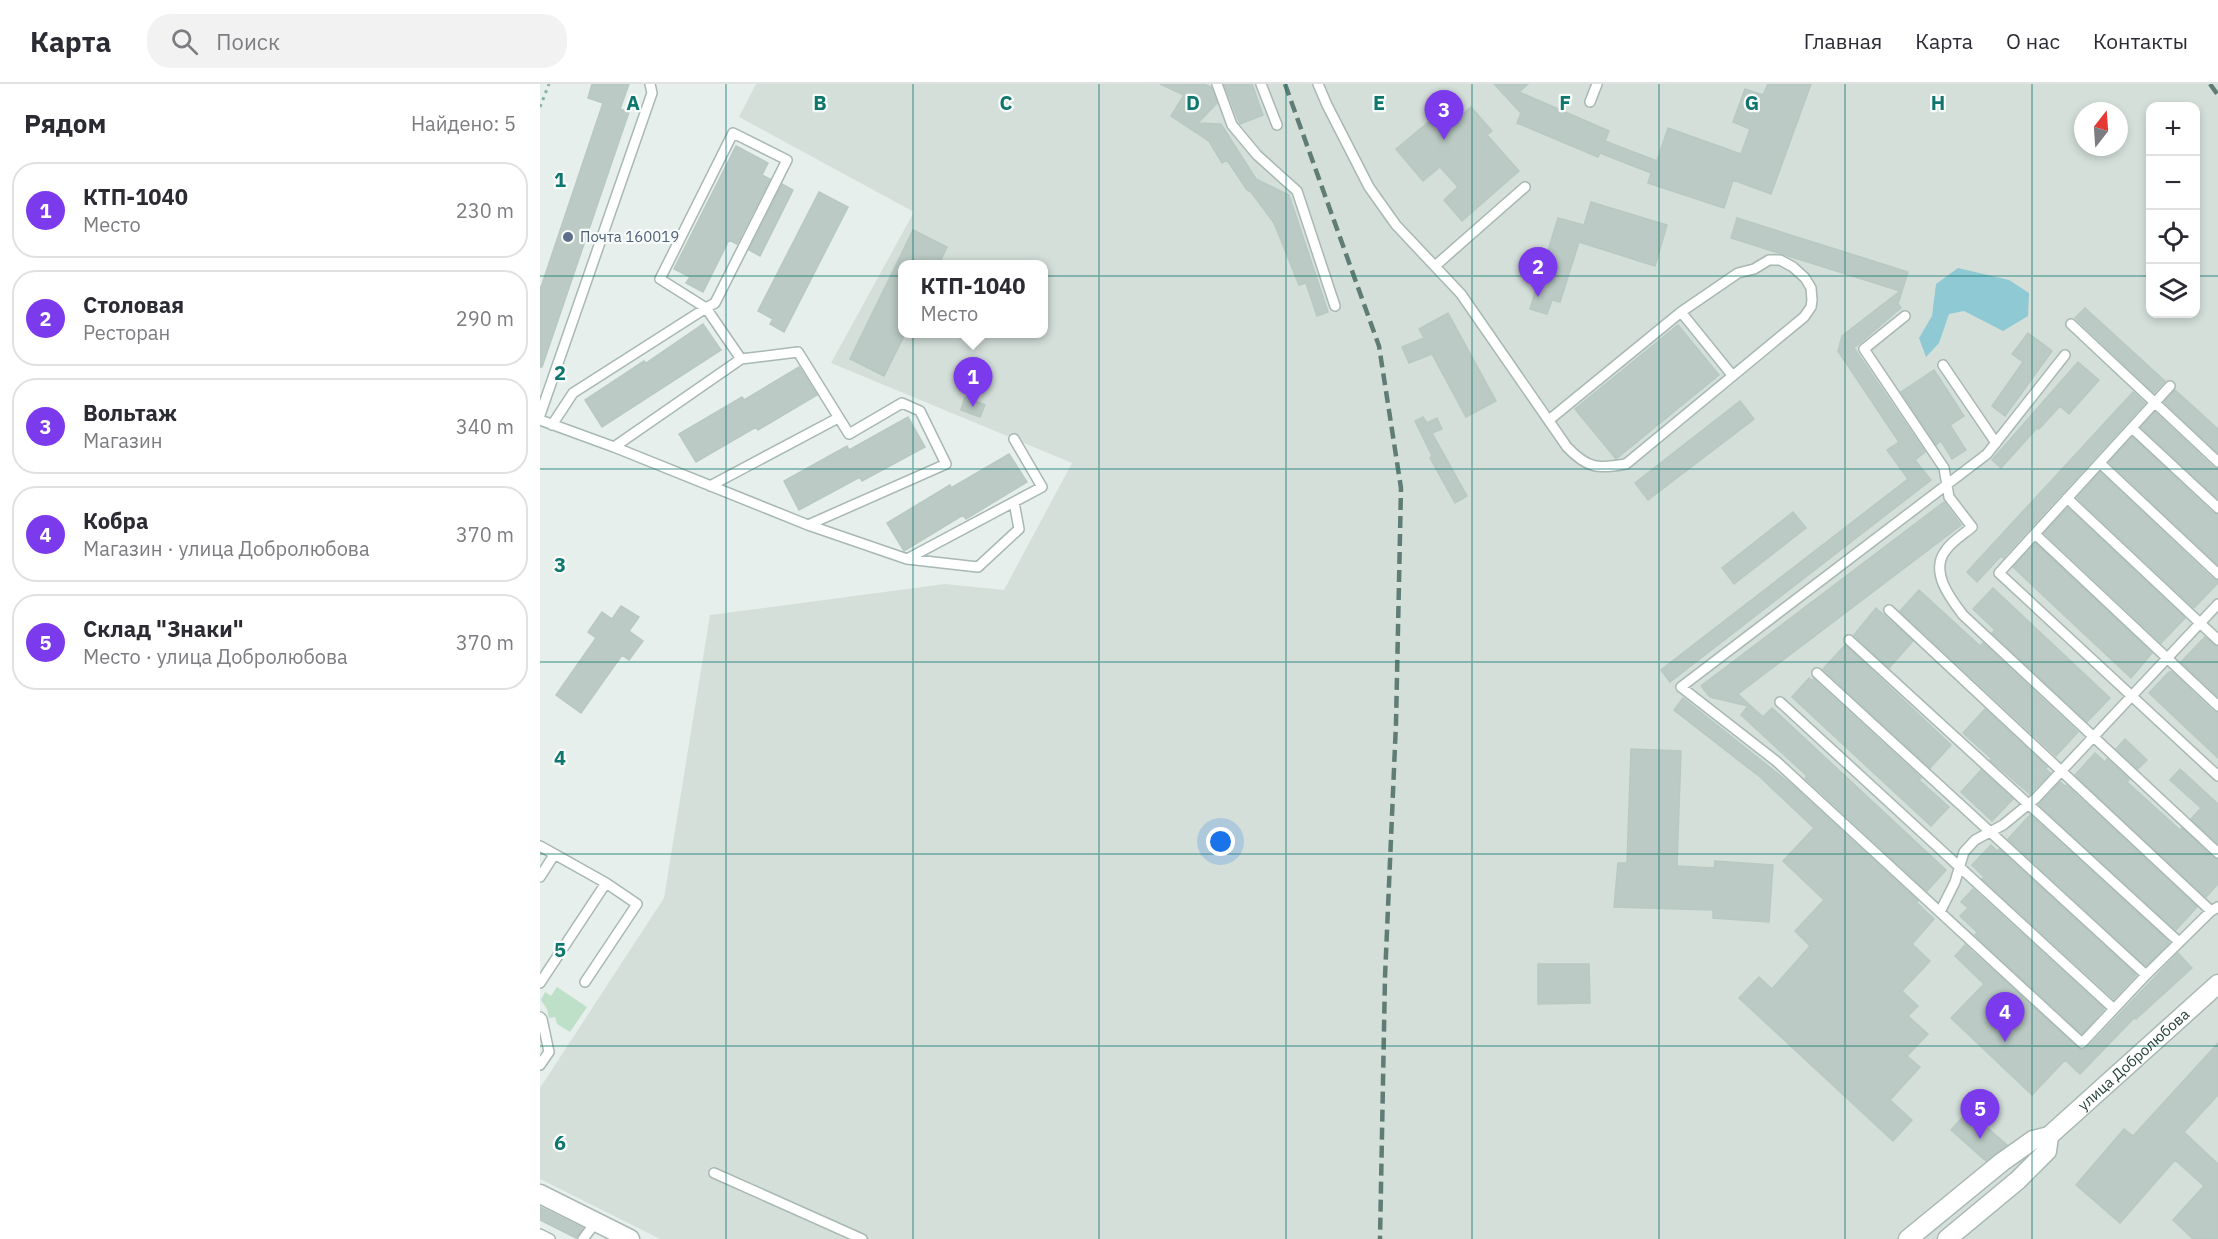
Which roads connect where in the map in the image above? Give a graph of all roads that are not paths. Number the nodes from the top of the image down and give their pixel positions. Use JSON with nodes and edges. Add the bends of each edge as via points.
{"nodes":[{"id":1,"x":650,"y":84,"type":"edge"},
{"id":2,"x":1217,"y":84,"type":"edge"},
{"id":3,"x":1261,"y":84,"type":"edge"},
{"id":4,"x":1318,"y":84,"type":"edge"},
{"id":5,"x":1597,"y":84,"type":"edge"},
{"id":6,"x":1590,"y":102,"type":"dead end"},
{"id":7,"x":1277,"y":125,"type":"dead end"},
{"id":8,"x":1525,"y":187,"type":"dead end"},
{"id":9,"x":1435,"y":266,"type":"junction"},
{"id":10,"x":1335,"y":306,"type":"dead end"},
{"id":11,"x":706,"y":308,"type":"junction"},
{"id":12,"x":1681,"y":312,"type":"junction"},
{"id":13,"x":1905,"y":316,"type":"dead end"},
{"id":14,"x":2071,"y":324,"type":"dead end"},
{"id":15,"x":2065,"y":355,"type":"dead end"},
{"id":16,"x":741,"y":359,"type":"junction"},
{"id":17,"x":1943,"y":365,"type":"dead end"},
{"id":18,"x":1732,"y":375,"type":"junction"},
{"id":19,"x":2170,"y":386,"type":"dead end"},
{"id":20,"x":2155,"y":403,"type":"junction"},
{"id":21,"x":540,"y":415,"type":"edge"},
{"id":22,"x":838,"y":418,"type":"junction"},
{"id":23,"x":540,"y":420,"type":"edge"},
{"id":24,"x":1549,"y":420,"type":"junction"},
{"id":25,"x":552,"y":425,"type":"junction"},
{"id":26,"x":2132,"y":428,"type":"junction"},
{"id":27,"x":1014,"y":439,"type":"dead end"},
{"id":28,"x":1996,"y":443,"type":"junction"},
{"id":29,"x":614,"y":447,"type":"junction"},
{"id":30,"x":2100,"y":462,"type":"junction"},
{"id":31,"x":2218,"y":462,"type":"edge"},
{"id":32,"x":1946,"y":484,"type":"junction"},
{"id":33,"x":710,"y":486,"type":"junction"},
{"id":34,"x":2067,"y":498,"type":"junction"},
{"id":35,"x":1014,"y":502,"type":"junction"},
{"id":36,"x":2218,"y":508,"type":"edge"},
{"id":37,"x":808,"y":525,"type":"junction"},
{"id":38,"x":2035,"y":534,"type":"junction"},
{"id":39,"x":907,"y":559,"type":"junction"},
{"id":40,"x":2218,"y":574,"type":"edge"},
{"id":41,"x":2218,"y":604,"type":"edge"},
{"id":42,"x":1888,"y":610,"type":"dead end"},
{"id":43,"x":2200,"y":623,"type":"junction"},
{"id":44,"x":1849,"y":640,"type":"dead end"},
{"id":45,"x":2218,"y":640,"type":"edge"},
{"id":46,"x":2167,"y":658,"type":"junction"},
{"id":47,"x":1817,"y":673,"type":"dead end"},
{"id":48,"x":2131,"y":695,"type":"junction"},
{"id":49,"x":1780,"y":702,"type":"dead end"},
{"id":50,"x":2218,"y":706,"type":"edge"},
{"id":51,"x":2092,"y":736,"type":"junction"},
{"id":52,"x":2060,"y":770,"type":"junction"},
{"id":53,"x":2218,"y":776,"type":"edge"},
{"id":54,"x":2026,"y":803,"type":"junction"},
{"id":55,"x":1990,"y":832,"type":"junction"},
{"id":56,"x":540,"y":846,"type":"edge"},
{"id":57,"x":2218,"y":853,"type":"edge"},
{"id":58,"x":554,"y":855,"type":"junction"},
{"id":59,"x":1959,"y":867,"type":"junction"},
{"id":60,"x":540,"y":877,"type":"edge"},
{"id":61,"x":606,"y":883,"type":"junction"},
{"id":62,"x":2215,"y":909,"type":"edge"},
{"id":63,"x":1940,"y":912,"type":"junction"},
{"id":64,"x":2179,"y":942,"type":"junction"},
{"id":65,"x":2145,"y":975,"type":"junction"},
{"id":66,"x":585,"y":982,"type":"dead end"},
{"id":67,"x":540,"y":983,"type":"edge"},
{"id":68,"x":2218,"y":984,"type":"edge"},
{"id":69,"x":2113,"y":1008,"type":"junction"},
{"id":70,"x":540,"y":1017,"type":"edge"},
{"id":71,"x":540,"y":1065,"type":"edge"},
{"id":72,"x":2049,"y":1136,"type":"junction"},
{"id":73,"x":714,"y":1173,"type":"dead end"},
{"id":74,"x":540,"y":1194,"type":"edge"},
{"id":75,"x":596,"y":1222,"type":"junction"},
{"id":76,"x":540,"y":1234,"type":"edge"},
{"id":77,"x":550,"y":1239,"type":"edge"},
{"id":78,"x":583,"y":1239,"type":"edge"},
{"id":79,"x":630,"y":1239,"type":"edge"},
{"id":80,"x":862,"y":1239,"type":"edge"},
{"id":81,"x":1908,"y":1239,"type":"edge"},
{"id":82,"x":1947,"y":1239,"type":"edge"}],
"edges":[{"from":1,"to":21,"type":"lane","via":[[652,93]]},
{"from":2,"to":10,"type":"lane","via":[[1232,125],[1257,155],[1298,191]]},
{"from":3,"to":7,"type":"lane"},
{"from":4,"to":9,"type":"lane","via":[[1369,187],[1396,225]]},
{"from":5,"to":6,"type":"lane"},
{"from":8,"to":9,"type":"lane"},
{"from":9,"to":24,"type":"lane","via":[[1461,294]]},
{"from":11,"to":11,"type":"lane","via":[[715,303],[787,160],[733,133],[660,279]]},
{"from":11,"to":16,"type":"lane"},
{"from":11,"to":25,"type":"lane","via":[[573,393]]},
{"from":12,"to":18,"type":"lane"},
{"from":12,"to":18,"type":"lane","via":[[1738,273],[1769,260],[1780,260],[1805,278],[1811,308]]},
{"from":12,"to":24,"type":"lane"},
{"from":13,"to":32,"type":"lane","via":[[1864,349],[1944,468]]},
{"from":14,"to":20,"type":"lane"},
{"from":15,"to":28,"type":"lane"},
{"from":16,"to":22,"type":"lane","via":[[798,352]]},
{"from":16,"to":29,"type":"lane"},
{"from":17,"to":28,"type":"lane"},
{"from":18,"to":24,"type":"lane","via":[[1626,464],[1604,468],[1580,461]]},
{"from":19,"to":20,"type":"lane"},
{"from":20,"to":26,"type":"lane"},
{"from":20,"to":31,"type":"lane"},
{"from":22,"to":33,"type":"lane"},
{"from":22,"to":37,"type":"lane","via":[[849,434],[902,403],[920,411],[946,464]]},
{"from":23,"to":25,"type":"lane"},
{"from":25,"to":29,"type":"lane"},
{"from":26,"to":30,"type":"lane"},
{"from":26,"to":36,"type":"lane"},
{"from":27,"to":35,"type":"lane","via":[[1042,487]]},
{"from":28,"to":32,"type":"lane"},
{"from":29,"to":33,"type":"lane"},
{"from":30,"to":34,"type":"lane"},
{"from":30,"to":40,"type":"lane"},
{"from":32,"to":51,"type":"lane","via":[[1949,497],[1972,527],[1945,550],[1940,570],[1946,592],[1963,615]]},
{"from":32,"to":63,"type":"lane","via":[[1681,687],[1776,761]]},
{"from":33,"to":37,"type":"lane"},
{"from":34,"to":38,"type":"lane"},
{"from":34,"to":43,"type":"lane"},
{"from":35,"to":39,"type":"lane"},
{"from":35,"to":39,"type":"lane","via":[[1019,529],[978,567]]},
{"from":37,"to":39,"type":"lane"},
{"from":38,"to":46,"type":"lane"},
{"from":38,"to":48,"type":"lane","via":[[1999,573]]},
{"from":41,"to":43,"type":"lane"},
{"from":42,"to":52,"type":"lane"},
{"from":43,"to":45,"type":"lane"},
{"from":43,"to":46,"type":"lane"},
{"from":44,"to":54,"type":"lane"},
{"from":46,"to":48,"type":"lane"},
{"from":46,"to":50,"type":"lane"},
{"from":47,"to":55,"type":"lane"},
{"from":48,"to":51,"type":"lane"},
{"from":48,"to":53,"type":"lane"},
{"from":49,"to":59,"type":"lane"},
{"from":51,"to":52,"type":"lane"},
{"from":51,"to":57,"type":"lane"},
{"from":52,"to":54,"type":"lane","via":[[2036,798]]},
{"from":52,"to":62,"type":"lane"},
{"from":54,"to":55,"type":"lane","via":[[2004,825]]},
{"from":54,"to":64,"type":"lane"},
{"from":55,"to":59,"type":"lane","via":[[1964,852]]},
{"from":55,"to":65,"type":"lane"},
{"from":56,"to":58,"type":"lane"},
{"from":58,"to":60,"type":"lane"},
{"from":58,"to":61,"type":"lane"},
{"from":59,"to":63,"type":"lane"},
{"from":59,"to":69,"type":"lane"},
{"from":61,"to":66,"type":"lane","via":[[637,904]]},
{"from":61,"to":67,"type":"lane"},
{"from":62,"to":64,"type":"lane"},
{"from":63,"to":69,"type":"lane","via":[[2082,1043]]},
{"from":64,"to":65,"type":"lane"},
{"from":65,"to":69,"type":"lane"},
{"from":68,"to":72,"type":"street","name":"улица Добролюбова"},
{"from":70,"to":71,"type":"lane","via":[[549,1052]]},
{"from":72,"to":81,"type":"street","name":"улица Добролюбова","via":[[2033,1140],[2002,1162]]},
{"from":72,"to":82,"type":"street","name":"улица Добролюбова","via":[[2047,1151]]},
{"from":73,"to":80,"type":"lane"},
{"from":74,"to":75,"type":"street"},
{"from":75,"to":78,"type":"lane"},
{"from":75,"to":79,"type":"street"},
{"from":76,"to":77,"type":"lane"}]}
